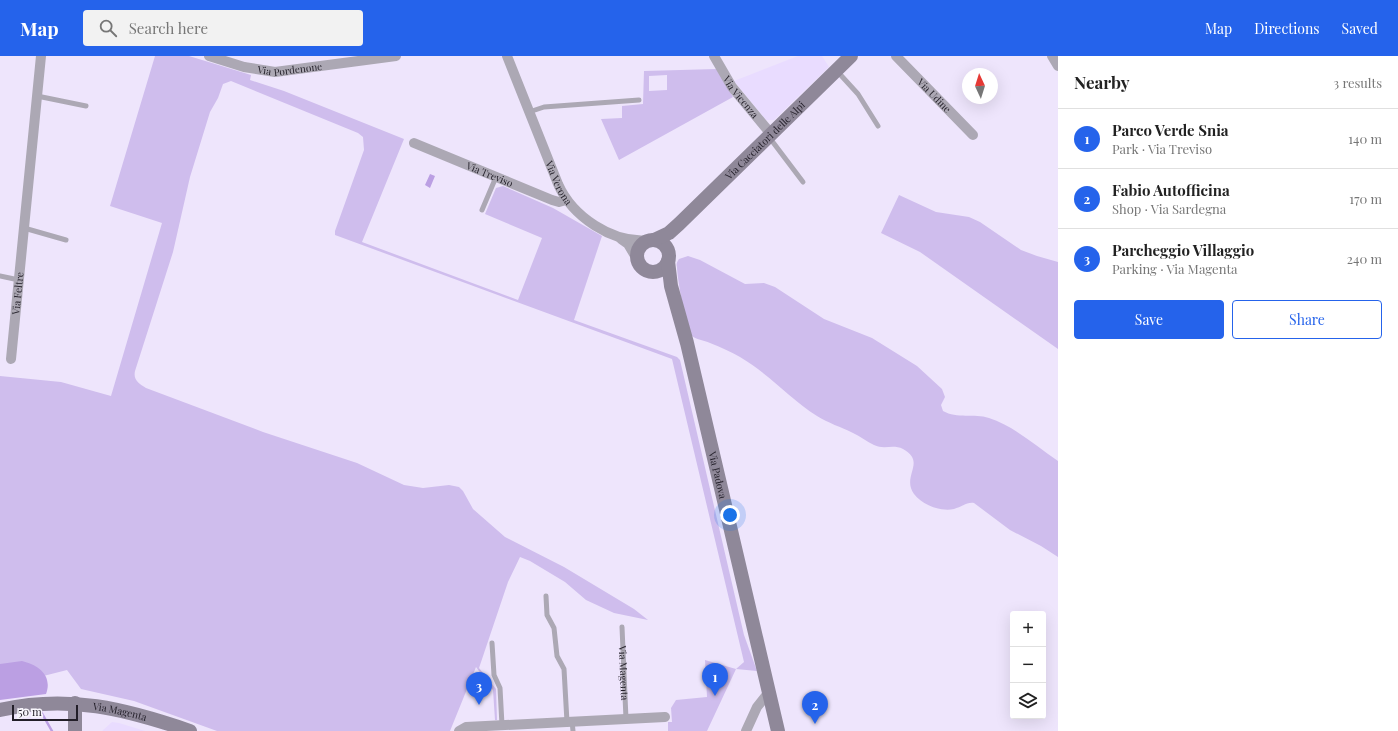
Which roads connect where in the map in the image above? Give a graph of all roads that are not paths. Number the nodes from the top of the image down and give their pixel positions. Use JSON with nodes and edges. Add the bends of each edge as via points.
{"nodes":[{"id":1,"x":41,"y":56,"type":"edge"},
{"id":2,"x":209,"y":56,"type":"edge"},
{"id":3,"x":396,"y":56,"type":"edge"},
{"id":4,"x":507,"y":56,"type":"edge"},
{"id":5,"x":714,"y":56,"type":"edge"},
{"id":6,"x":852,"y":56,"type":"edge"},
{"id":7,"x":896,"y":56,"type":"edge"},
{"id":8,"x":1052,"y":56,"type":"edge"},
{"id":9,"x":1058,"y":66,"type":"edge"},
{"id":10,"x":836,"y":71,"type":"junction"},
{"id":11,"x":37,"y":96,"type":"junction"},
{"id":12,"x":639,"y":100,"type":"dead end"},
{"id":13,"x":86,"y":106,"type":"dead end"},
{"id":14,"x":529,"y":112,"type":"junction"},
{"id":15,"x":878,"y":126,"type":"dead end"},
{"id":16,"x":770,"y":135,"type":"junction"},
{"id":17,"x":973,"y":135,"type":"dead end"},
{"id":18,"x":414,"y":143,"type":"dead end"},
{"id":19,"x":496,"y":177,"type":"junction"},
{"id":20,"x":803,"y":182,"type":"dead end"},
{"id":21,"x":566,"y":200,"type":"junction"},
{"id":22,"x":482,"y":210,"type":"dead end"},
{"id":23,"x":679,"y":224,"type":"junction"},
{"id":24,"x":24,"y":228,"type":"junction"},
{"id":25,"x":613,"y":234,"type":"junction"},
{"id":26,"x":66,"y":240,"type":"dead end"},
{"id":27,"x":651,"y":240,"type":"junction"},
{"id":28,"x":669,"y":257,"type":"junction"},
{"id":29,"x":637,"y":258,"type":"junction"},
{"id":30,"x":648,"y":272,"type":"junction"},
{"id":31,"x":0,"y":276,"type":"edge"},
{"id":32,"x":19,"y":280,"type":"junction"},
{"id":33,"x":674,"y":297,"type":"junction"},
{"id":34,"x":10,"y":359,"type":"dead end"},
{"id":35,"x":546,"y":596,"type":"dead end"},
{"id":36,"x":622,"y":627,"type":"dead end"},
{"id":37,"x":492,"y":643,"type":"dead end"},
{"id":38,"x":769,"y":692,"type":"junction"},
{"id":39,"x":75,"y":704,"type":"junction"},
{"id":40,"x":0,"y":710,"type":"edge"},
{"id":41,"x":665,"y":717,"type":"dead end"},
{"id":42,"x":626,"y":719,"type":"junction"},
{"id":43,"x":570,"y":725,"type":"edge"},
{"id":44,"x":505,"y":727,"type":"edge"},
{"id":45,"x":75,"y":731,"type":"edge"},
{"id":46,"x":190,"y":731,"type":"edge"},
{"id":47,"x":459,"y":731,"type":"edge"},
{"id":48,"x":746,"y":731,"type":"edge"},
{"id":49,"x":778,"y":731,"type":"edge"}],
"edges":[{"from":1,"to":11,"type":"street","name":"Via Feltre"},
{"from":2,"to":3,"type":"street","name":"Via Pordenone","via":[[244,67],[275,72]]},
{"from":4,"to":14,"type":"street","name":"Via Verona"},
{"from":5,"to":16,"type":"street","name":"Via Vicenza","via":[[732,86]]},
{"from":6,"to":10,"type":"street","name":"Via Cacciatori delle Alpi"},
{"from":7,"to":17,"type":"street","name":"Via Udine"},
{"from":8,"to":9,"type":"street"},
{"from":10,"to":15,"type":"lane","via":[[858,94]]},
{"from":10,"to":16,"type":"street","name":"Via Cacciatori delle Alpi"},
{"from":11,"to":13,"type":"lane"},
{"from":11,"to":24,"type":"street","name":"Via Feltre"},
{"from":12,"to":14,"type":"lane","via":[[544,107]]},
{"from":14,"to":21,"type":"street","name":"Via Verona"},
{"from":16,"to":20,"type":"lane"},
{"from":16,"to":23,"type":"street","name":"Via Cacciatori delle Alpi"},
{"from":18,"to":19,"type":"street","name":"Via Treviso"},
{"from":19,"to":21,"type":"street","name":"Via Treviso","via":[[552,200]]},
{"from":19,"to":22,"type":"lane"},
{"from":21,"to":25,"type":"street","name":"Via Verona","via":[[587,221]]},
{"from":23,"to":27,"type":"street","name":"Via Cacciatori delle Alpi"},
{"from":23,"to":28,"type":"street","name":"Via Cacciatori delle Alpi","via":[[671,238]]},
{"from":24,"to":26,"type":"lane"},
{"from":24,"to":32,"type":"street","name":"Via Feltre"},
{"from":25,"to":27,"type":"street","name":"Via Verona","via":[[631,240]]},
{"from":25,"to":29,"type":"street","name":"Via Verona","via":[[628,244]]},
{"from":27,"to":28,"type":"street","via":[[663,243]]},
{"from":27,"to":29,"type":"street","name":"Via Cacciatori delle Alpi","via":[[640,247]]},
{"from":28,"to":30,"type":"street","via":[[661,270]]},
{"from":28,"to":33,"type":"street","name":"Via Padova","via":[[669,276]]},
{"from":29,"to":30,"type":"street","via":[[641,267]]},
{"from":30,"to":33,"type":"street","name":"Via Padova","via":[[663,283]]},
{"from":31,"to":32,"type":"lane"},
{"from":32,"to":34,"type":"street","name":"Via Feltre"},
{"from":33,"to":38,"type":"street","name":"Via Padova"},
{"from":35,"to":43,"type":"lane","via":[[547,615],[554,628],[557,656],[564,669]]},
{"from":36,"to":42,"type":"lane","name":"Via Magenta"},
{"from":37,"to":44,"type":"lane","via":[[494,675],[500,689]]},
{"from":38,"to":48,"type":"street","via":[[757,707]]},
{"from":38,"to":49,"type":"street","name":"Via Padova"},
{"from":39,"to":40,"type":"street","name":"Via Magenta","via":[[34,703]]},
{"from":39,"to":45,"type":"street"},
{"from":39,"to":46,"type":"street","name":"Via Magenta","via":[[128,711]]},
{"from":41,"to":42,"type":"street"},
{"from":42,"to":43,"type":"street"},
{"from":43,"to":44,"type":"street"},
{"from":44,"to":47,"type":"street","via":[[466,727]]}]}
